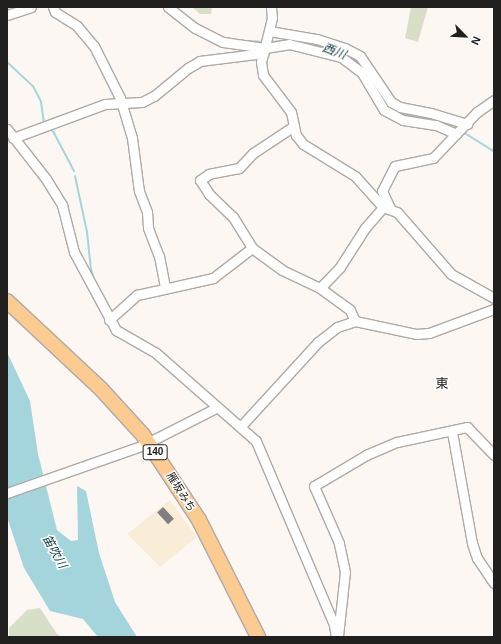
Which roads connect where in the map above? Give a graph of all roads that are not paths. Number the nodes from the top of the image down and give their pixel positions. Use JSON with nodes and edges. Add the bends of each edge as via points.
{"nodes":[{"id":1,"x":31,"y":7,"type":"edge"},
{"id":2,"x":53,"y":7,"type":"edge"},
{"id":3,"x":168,"y":7,"type":"edge"},
{"id":4,"x":271,"y":7,"type":"edge"},
{"id":5,"x":7,"y":15,"type":"edge"},
{"id":6,"x":269,"y":31,"type":"junction"},
{"id":7,"x":264,"y":50,"type":"junction"},
{"id":8,"x":494,"y":100,"type":"edge"},
{"id":9,"x":122,"y":104,"type":"junction"},
{"id":10,"x":467,"y":124,"type":"junction"},
{"id":11,"x":294,"y":126,"type":"junction"},
{"id":12,"x":7,"y":130,"type":"edge"},
{"id":13,"x":456,"y":134,"type":"junction"},
{"id":14,"x":13,"y":138,"type":"junction"},
{"id":15,"x":387,"y":208,"type":"junction"},
{"id":16,"x":252,"y":248,"type":"junction"},
{"id":17,"x":165,"y":287,"type":"junction"},
{"id":18,"x":320,"y":288,"type":"junction"},
{"id":19,"x":494,"y":298,"type":"edge"},
{"id":20,"x":7,"y":302,"type":"edge"},
{"id":21,"x":494,"y":309,"type":"edge"},
{"id":22,"x":109,"y":320,"type":"junction"},
{"id":23,"x":355,"y":321,"type":"junction"},
{"id":24,"x":216,"y":408,"type":"junction"},
{"id":25,"x":241,"y":426,"type":"junction"},
{"id":26,"x":452,"y":432,"type":"junction"},
{"id":27,"x":145,"y":445,"type":"junction"},
{"id":28,"x":494,"y":455,"type":"edge"},
{"id":29,"x":7,"y":493,"type":"edge"},
{"id":30,"x":494,"y":582,"type":"edge"},
{"id":31,"x":258,"y":637,"type":"edge"},
{"id":32,"x":337,"y":637,"type":"edge"}],
"edges":[{"from":1,"to":5,"type":"street"},
{"from":2,"to":9,"type":"street","via":[[55,12],[77,26],[94,46]]},
{"from":3,"to":7,"type":"street","via":[[195,28],[223,42]]},
{"from":4,"to":6,"type":"street"},
{"from":6,"to":7,"type":"street"},
{"from":6,"to":10,"type":"street","via":[[317,39],[345,48],[360,56],[391,102],[400,107]]},
{"from":7,"to":9,"type":"street","via":[[200,61],[154,96],[142,102]]},
{"from":7,"to":11,"type":"street","via":[[261,62],[263,75],[291,112]]},
{"from":7,"to":13,"type":"street","via":[[289,44],[342,58],[362,74],[384,110],[403,120],[436,125]]},
{"from":8,"to":10,"type":"street"},
{"from":9,"to":14,"type":"street","via":[[105,104]]},
{"from":9,"to":17,"type":"street","via":[[132,138],[139,191],[147,212],[148,228],[159,256]]},
{"from":10,"to":13,"type":"street"},
{"from":11,"to":15,"type":"street","via":[[296,135],[303,144],[354,176]]},
{"from":11,"to":16,"type":"street","via":[[253,153],[239,168],[209,174],[200,180],[208,194],[233,217]]},
{"from":12,"to":14,"type":"street"},
{"from":13,"to":15,"type":"street","via":[[433,158],[395,166],[382,191]]},
{"from":14,"to":22,"type":"street","via":[[46,179],[62,205],[74,252]]},
{"from":15,"to":18,"type":"street","via":[[365,228],[340,267]]},
{"from":15,"to":19,"type":"street","via":[[406,222],[451,274]]},
{"from":16,"to":17,"type":"street","via":[[213,278]]},
{"from":16,"to":18,"type":"street","via":[[282,270]]},
{"from":17,"to":22,"type":"street","via":[[137,295]]},
{"from":18,"to":23,"type":"street","via":[[350,310]]},
{"from":20,"to":27,"type":"highway","name":"雁坂みち","number":"140","via":[[111,399]]},
{"from":21,"to":23,"type":"street","via":[[429,333],[416,334]]},
{"from":22,"to":24,"type":"street","via":[[116,330],[156,353],[206,395]]},
{"from":23,"to":25,"type":"street","via":[[337,328],[318,342]]},
{"from":24,"to":25,"type":"street"},
{"from":24,"to":27,"type":"street"},
{"from":25,"to":32,"type":"street","via":[[256,441],[334,624]]},
{"from":26,"to":28,"type":"street","via":[[467,427]]},
{"from":26,"to":30,"type":"street","via":[[472,543],[478,558]]},
{"from":26,"to":32,"type":"street","via":[[397,442],[366,455],[314,486],[339,543],[344,572]]},
{"from":27,"to":29,"type":"street"},
{"from":27,"to":31,"type":"highway","name":"雁坂みち","number":"140","via":[[199,520]]}]}
